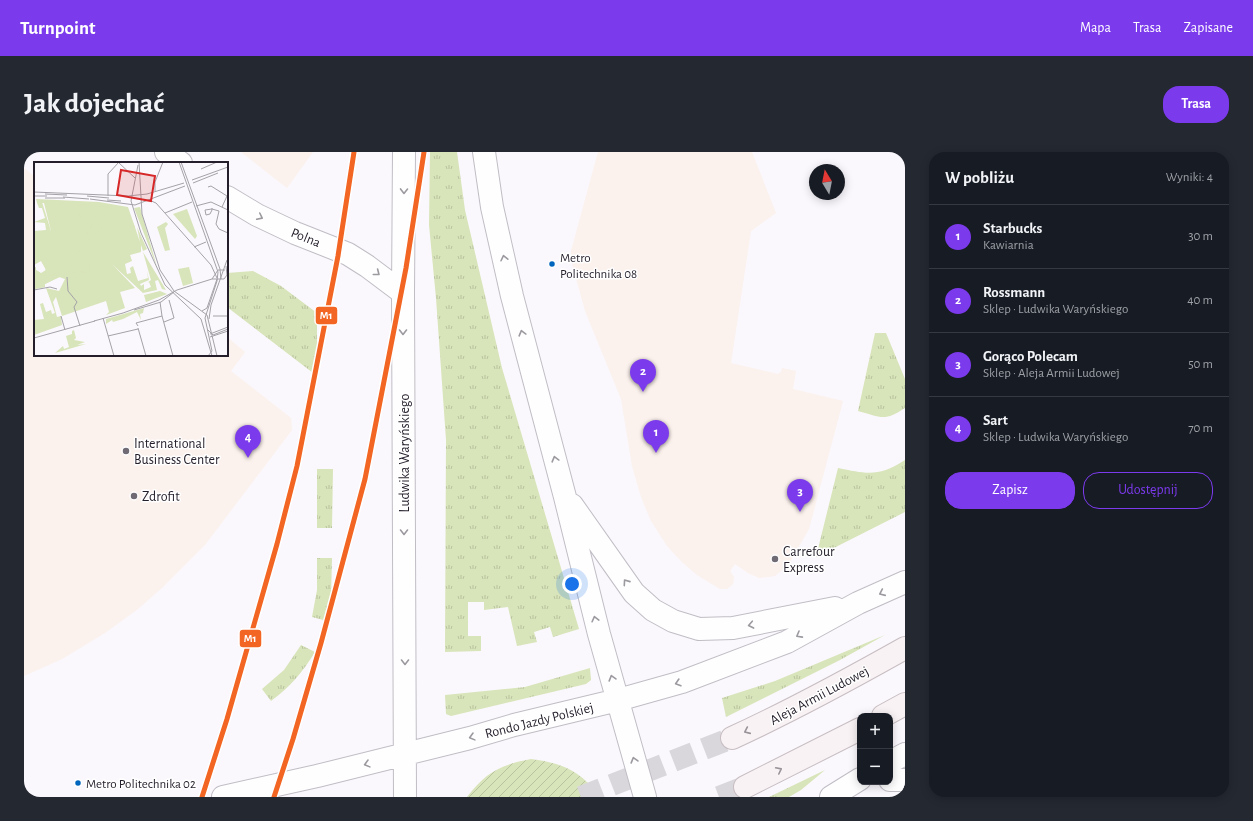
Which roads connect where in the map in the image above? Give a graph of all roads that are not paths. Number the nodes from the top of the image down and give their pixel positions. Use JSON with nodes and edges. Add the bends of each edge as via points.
{"nodes":[{"id":1,"x":166,"y":152,"type":"edge"},
{"id":2,"x":404,"y":152,"type":"edge"},
{"id":3,"x":484,"y":152,"type":"edge"},
{"id":4,"x":180,"y":162,"type":"edge"},
{"id":5,"x":228,"y":198,"type":"edge"},
{"id":6,"x":403,"y":293,"type":"junction"},
{"id":7,"x":566,"y":497,"type":"junction"},
{"id":8,"x":905,"y":582,"type":"edge"},
{"id":9,"x":858,"y":603,"type":"junction"},
{"id":10,"x":905,"y":648,"type":"edge"},
{"id":11,"x":618,"y":700,"type":"junction"},
{"id":12,"x":905,"y":704,"type":"edge"},
{"id":13,"x":888,"y":713,"type":"edge"},
{"id":14,"x":857,"y":730,"type":"edge"},
{"id":15,"x":732,"y":738,"type":"tunnel mouth"},
{"id":16,"x":404,"y":754,"type":"junction"},
{"id":17,"x":905,"y":754,"type":"edge"},
{"id":18,"x":893,"y":760,"type":"edge"},
{"id":19,"x":893,"y":780,"type":"edge"},
{"id":20,"x":905,"y":780,"type":"edge"},
{"id":21,"x":857,"y":782,"type":"edge"},
{"id":22,"x":744,"y":787,"type":"tunnel mouth"},
{"id":23,"x":223,"y":797,"type":"edge"},
{"id":24,"x":405,"y":797,"type":"edge"},
{"id":25,"x":645,"y":797,"type":"edge"},
{"id":26,"x":831,"y":797,"type":"edge"}],
"edges":[{"from":1,"to":4,"type":"main road"},
{"from":2,"to":6,"type":"main road","name":"Ludwika Waryńskiego","one_way":true},
{"from":7,"to":3,"type":"main road","one_way":true,"via":[[512,296],[492,207]]},
{"from":5,"to":6,"type":"main road","name":"Polna","one_way":true,"via":[[295,233],[348,254]]},
{"from":6,"to":16,"type":"main road","name":"Ludwika Waryńskiego","one_way":true},
{"from":9,"to":7,"type":"main road","one_way":true,"via":[[733,628],[699,629],[673,620],[653,610],[634,593]]},
{"from":11,"to":7,"type":"main road","one_way":true},
{"from":8,"to":9,"type":"main road","one_way":true},
{"from":9,"to":11,"type":"main road","name":"Rondo Jazdy Polskiej","one_way":true,"via":[[787,642],[682,682]]},
{"from":10,"to":15,"type":"main road","name":"Aleja Armii Ludowej","one_way":true,"via":[[822,695]]},
{"from":11,"to":16,"type":"main road","name":"Rondo Jazdy Polskiej","one_way":true},
{"from":25,"to":11,"type":"main road","one_way":true},
{"from":12,"to":13,"type":"main road"},
{"from":22,"to":14,"type":"main road","one_way":true},
{"from":16,"to":23,"type":"main road","name":"Rondo Jazdy Polskiej","one_way":true},
{"from":16,"to":24,"type":"main road"},
{"from":17,"to":18,"type":"main road"},
{"from":19,"to":20,"type":"main road"},
{"from":21,"to":26,"type":"main road"}]}
